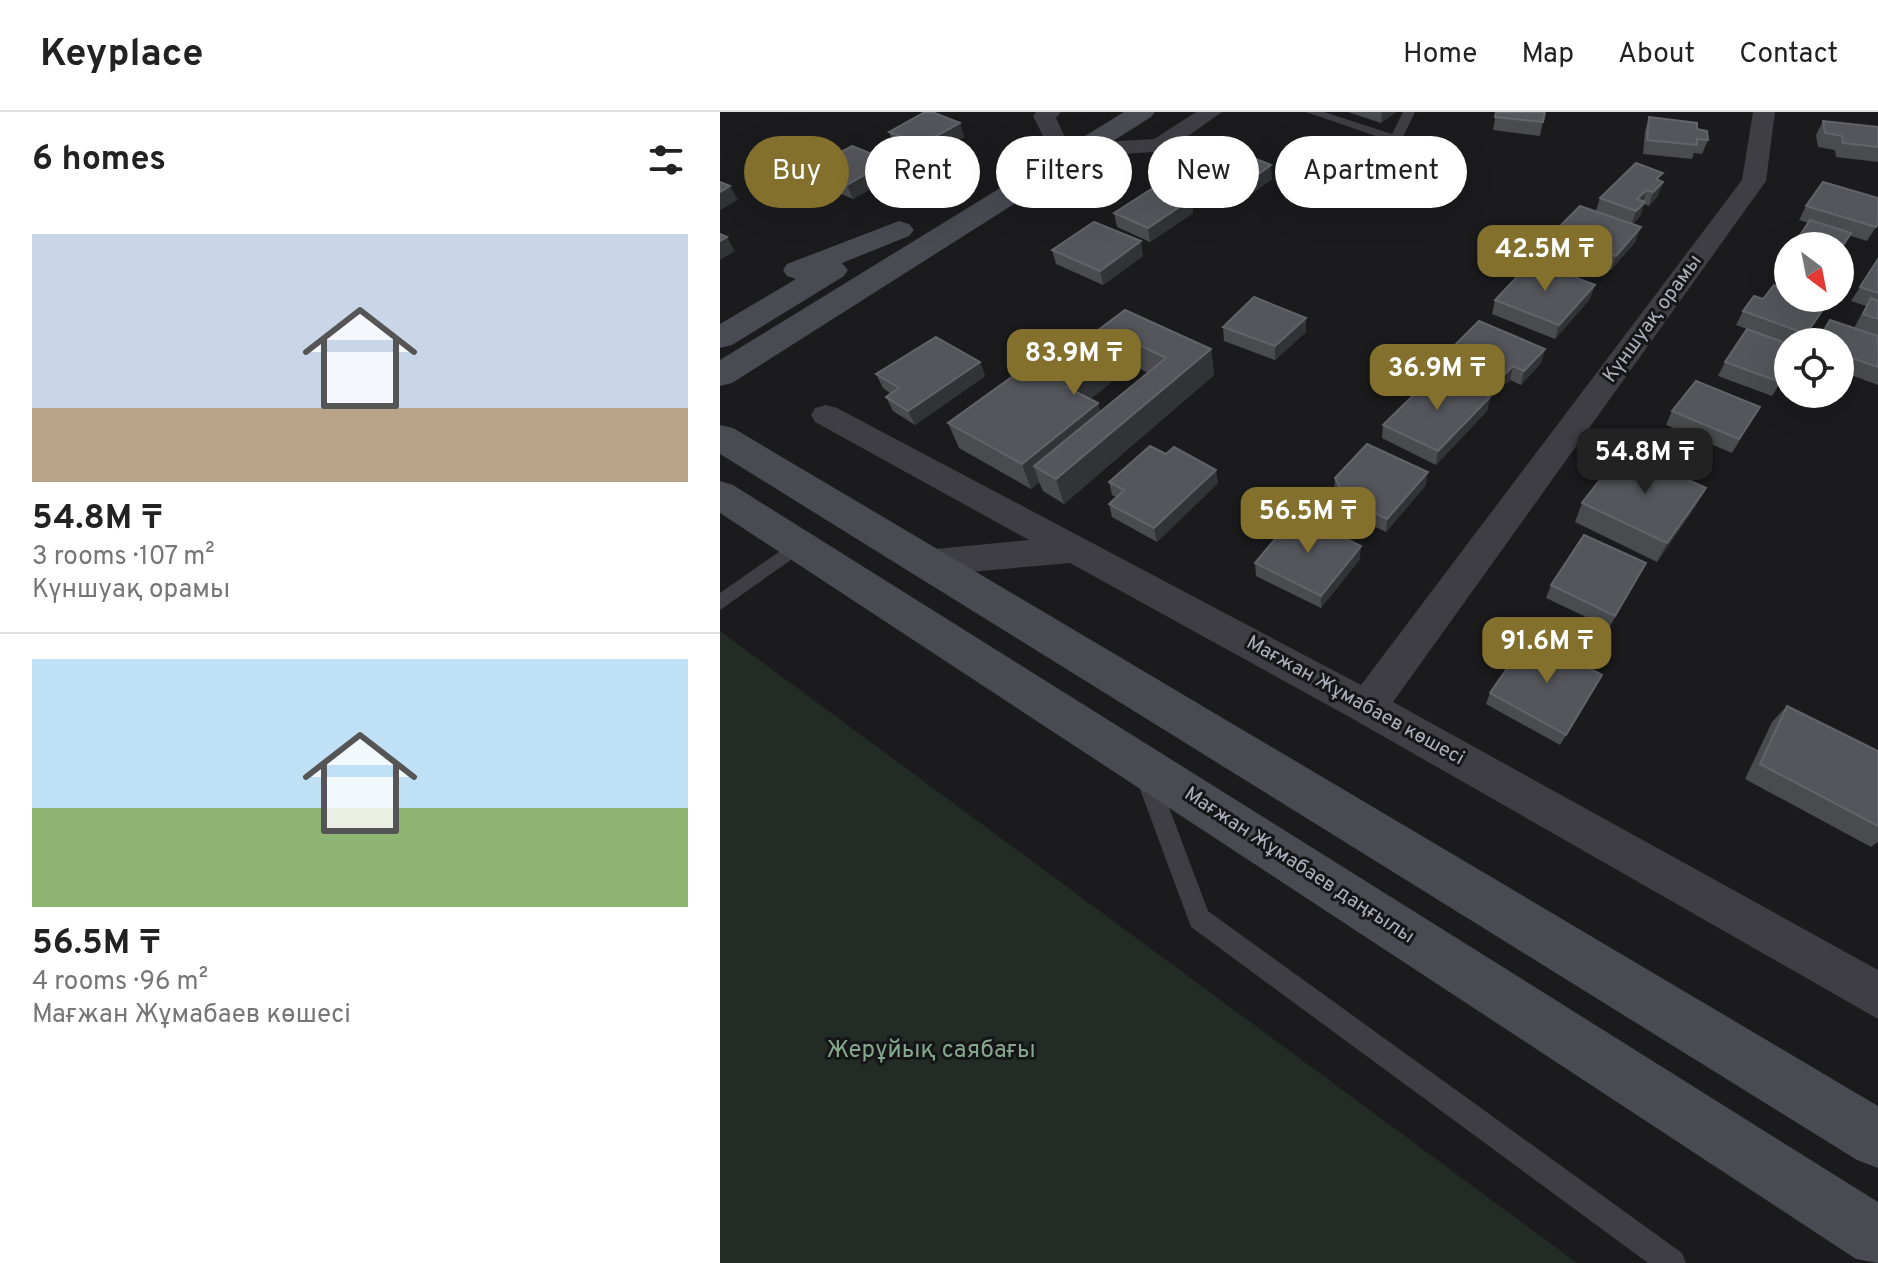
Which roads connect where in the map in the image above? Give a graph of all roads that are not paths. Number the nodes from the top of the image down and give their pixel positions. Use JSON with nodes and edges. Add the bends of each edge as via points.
{"nodes":[{"id":1,"x":1091,"y":112,"type":"edge"},
{"id":2,"x":1142,"y":112,"type":"edge"},
{"id":3,"x":1211,"y":112,"type":"edge"},
{"id":4,"x":1312,"y":112,"type":"edge"},
{"id":5,"x":1409,"y":112,"type":"edge"},
{"id":6,"x":1764,"y":112,"type":"edge"},
{"id":7,"x":1051,"y":124,"type":"edge"},
{"id":8,"x":1105,"y":136,"type":"edge"},
{"id":9,"x":1132,"y":147,"type":"edge"},
{"id":10,"x":980,"y":180,"type":"edge"},
{"id":11,"x":996,"y":204,"type":"edge"},
{"id":12,"x":720,"y":310,"type":"edge"},
{"id":13,"x":720,"y":338,"type":"edge"},
{"id":14,"x":720,"y":375,"type":"edge"},
{"id":15,"x":826,"y":415,"type":"dead end"},
{"id":16,"x":720,"y":437,"type":"edge"},
{"id":17,"x":720,"y":495,"type":"edge"},
{"id":18,"x":799,"y":545,"type":"junction"},
{"id":19,"x":1077,"y":549,"type":"junction"},
{"id":20,"x":925,"y":563,"type":"junction"},
{"id":21,"x":720,"y":603,"type":"edge"},
{"id":22,"x":1367,"y":707,"type":"junction"},
{"id":23,"x":1142,"y":765,"type":"junction"},
{"id":24,"x":1878,"y":996,"type":"edge"},
{"id":25,"x":1878,"y":1139,"type":"edge"},
{"id":26,"x":1878,"y":1237,"type":"edge"},
{"id":27,"x":1672,"y":1263,"type":"edge"}],
"edges":[{"from":1,"to":7,"type":"main road"},
{"from":2,"to":8,"type":"main road"},
{"from":3,"to":9,"type":"street","via":[[1159,146]]},
{"from":4,"to":5,"type":"lane","via":[[1396,139]]},
{"from":6,"to":22,"type":"street","name":"Күншуақ орамы","via":[[1754,181]]},
{"from":7,"to":10,"type":"main road"},
{"from":11,"to":14,"type":"main road"},
{"from":12,"to":13,"type":"main road","via":[[832,254],[912,222]]},
{"from":15,"to":19,"type":"street","name":"Мағжан Жұмабаев көшесі"},
{"from":16,"to":20,"type":"main road"},
{"from":17,"to":18,"type":"main road","name":"Мағжан Жұмабаев даңғылы"},
{"from":18,"to":21,"type":"lane"},
{"from":18,"to":23,"type":"main road","name":"Мағжан Жұмабаев даңғылы"},
{"from":19,"to":20,"type":"street"},
{"from":19,"to":22,"type":"street","name":"Мағжан Жұмабаев көшесі"},
{"from":20,"to":25,"type":"main road"},
{"from":22,"to":24,"type":"street","name":"Мағжан Жұмабаев көшесі"},
{"from":23,"to":26,"type":"main road","name":"Мағжан Жұмабаев даңғылы"},
{"from":23,"to":27,"type":"lane","via":[[1199,919]]}]}
